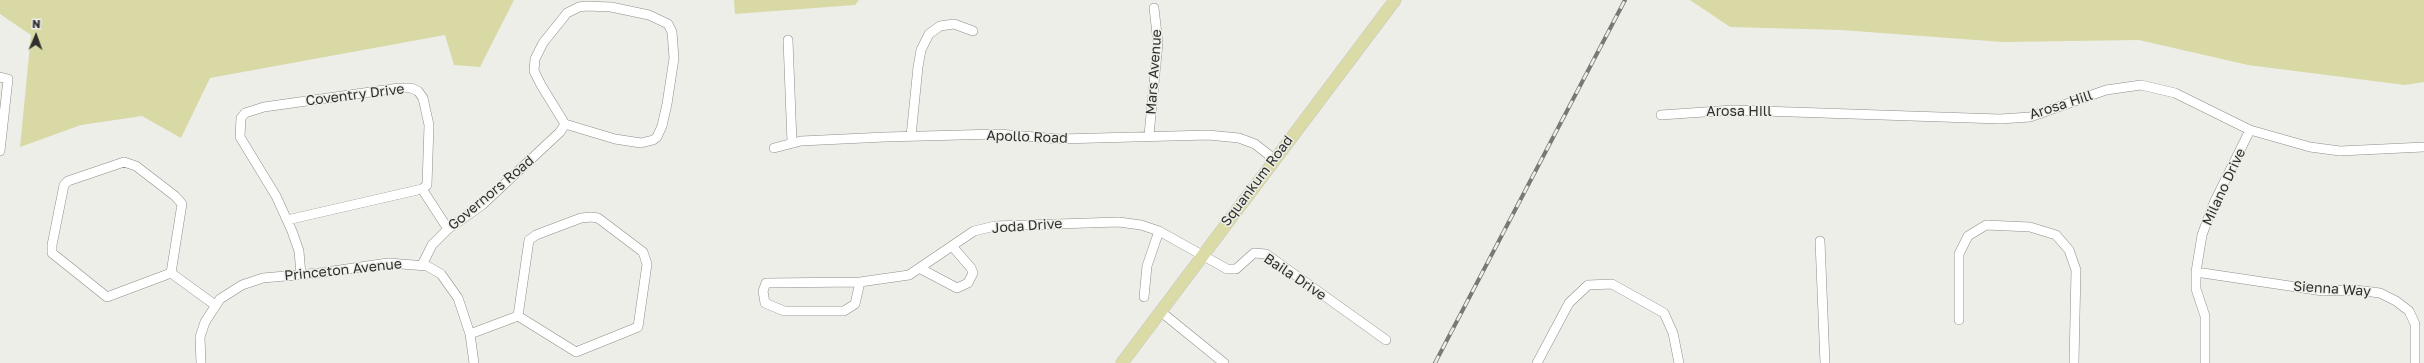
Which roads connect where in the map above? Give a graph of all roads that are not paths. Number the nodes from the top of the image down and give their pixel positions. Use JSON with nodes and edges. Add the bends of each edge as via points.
{"nodes":[{"id":1,"x":1395,"y":0,"type":"edge"},
{"id":2,"x":1154,"y":8,"type":"dead end"},
{"id":3,"x":972,"y":31,"type":"dead end"},
{"id":4,"x":788,"y":40,"type":"dead end"},
{"id":5,"x":0,"y":78,"type":"edge"},
{"id":6,"x":1661,"y":115,"type":"dead end"},
{"id":7,"x":565,"y":124,"type":"junction"},
{"id":8,"x":2250,"y":130,"type":"junction"},
{"id":9,"x":1149,"y":135,"type":"junction"},
{"id":10,"x":911,"y":136,"type":"junction"},
{"id":11,"x":792,"y":143,"type":"junction"},
{"id":12,"x":2424,"y":147,"type":"edge"},
{"id":13,"x":774,"y":148,"type":"dead end"},
{"id":14,"x":0,"y":151,"type":"edge"},
{"id":15,"x":1274,"y":159,"type":"junction"},
{"id":16,"x":422,"y":189,"type":"junction"},
{"id":17,"x":287,"y":220,"type":"junction"},
{"id":18,"x":448,"y":229,"type":"junction"},
{"id":19,"x":1160,"y":231,"type":"junction"},
{"id":20,"x":1820,"y":241,"type":"dead end"},
{"id":21,"x":952,"y":246,"type":"junction"},
{"id":22,"x":1202,"y":254,"type":"junction"},
{"id":23,"x":422,"y":265,"type":"junction"},
{"id":24,"x":921,"y":269,"type":"junction"},
{"id":25,"x":2196,"y":272,"type":"junction"},
{"id":26,"x":171,"y":273,"type":"junction"},
{"id":27,"x":301,"y":275,"type":"junction"},
{"id":28,"x":860,"y":282,"type":"junction"},
{"id":29,"x":1144,"y":297,"type":"dead end"},
{"id":30,"x":215,"y":305,"type":"junction"},
{"id":31,"x":1160,"y":311,"type":"junction"},
{"id":32,"x":518,"y":316,"type":"junction"},
{"id":33,"x":1959,"y":320,"type":"dead end"},
{"id":34,"x":470,"y":334,"type":"junction"},
{"id":35,"x":1386,"y":340,"type":"dead end"},
{"id":36,"x":201,"y":363,"type":"edge"},
{"id":37,"x":474,"y":363,"type":"edge"},
{"id":38,"x":1122,"y":363,"type":"edge"},
{"id":39,"x":1224,"y":363,"type":"edge"},
{"id":40,"x":1537,"y":363,"type":"edge"},
{"id":41,"x":1679,"y":363,"type":"edge"},
{"id":42,"x":1825,"y":363,"type":"edge"},
{"id":43,"x":2074,"y":363,"type":"edge"},
{"id":44,"x":2205,"y":363,"type":"edge"},
{"id":45,"x":2415,"y":363,"type":"edge"}],
"edges":[{"from":1,"to":15,"type":"main road","name":"Squankum Road"},
{"from":2,"to":9,"type":"street","name":"Mars Avenue","via":[[1158,43]]},
{"from":3,"to":10,"type":"street","via":[[954,24],[940,26],[929,34],[919,61]]},
{"from":4,"to":11,"type":"street"},
{"from":5,"to":14,"type":"street","via":[[8,79]]},
{"from":6,"to":8,"type":"street","name":"Arosa Hill","via":[[1733,110],[1992,119],[2030,118],[2106,90],[2141,85],[2175,93]]},
{"from":7,"to":7,"type":"street","via":[[615,139],[642,143],[657,137],[667,104],[674,58],[673,37],[668,24],[648,15],[611,7],[579,7],[567,13],[543,43],[535,59],[534,70]]},
{"from":7,"to":18,"type":"street","name":"Governors Road","via":[[560,132],[482,204]]},
{"from":8,"to":12,"type":"street","name":"Arosa Hill","via":[[2310,147],[2340,151]]},
{"from":8,"to":25,"type":"street","name":"Milano Drive","via":[[2202,235]]},
{"from":9,"to":10,"type":"street","name":"Apollo Road","via":[[1060,139],[998,134]]},
{"from":9,"to":15,"type":"street","name":"Apollo Road","via":[[1239,138],[1255,144]]},
{"from":10,"to":11,"type":"street","name":"Apollo Road"},
{"from":11,"to":13,"type":"street","name":"Apollo Road"},
{"from":15,"to":22,"type":"main road","name":"Squankum Road"},
{"from":16,"to":17,"type":"street"},
{"from":16,"to":17,"type":"street","name":"Coventry Drive","via":[[427,185],[428,178],[429,125],[424,98],[418,91],[399,88],[264,107],[245,113],[241,118],[240,137],[276,196]]},
{"from":16,"to":18,"type":"street"},
{"from":17,"to":27,"type":"street","name":"Coventry Drive","via":[[299,251]]},
{"from":18,"to":23,"type":"street","name":"Governors Road","via":[[432,245]]},
{"from":19,"to":21,"type":"street","name":"Joda Drive","via":[[1142,225],[1119,222],[995,226],[974,231]]},
{"from":19,"to":22,"type":"street","name":"Joda Drive"},
{"from":19,"to":29,"type":"street","via":[[1146,266]]},
{"from":20,"to":42,"type":"street"},
{"from":21,"to":24,"type":"street","name":"Joda Drive"},
{"from":21,"to":24,"type":"street","via":[[971,268],[973,273],[968,283],[957,288]]},
{"from":22,"to":31,"type":"main road","name":"Squankum Road"},
{"from":22,"to":35,"type":"street","name":"Baila Drive","via":[[1232,270],[1254,253],[1266,254]]},
{"from":23,"to":27,"type":"street","name":"Princeton Avenue","via":[[388,262]]},
{"from":23,"to":34,"type":"street","name":"Princeton Avenue","via":[[442,274],[450,284],[458,298]]},
{"from":24,"to":28,"type":"street","name":"Joda Drive","via":[[909,275]]},
{"from":25,"to":44,"type":"street","name":"Milano Drive","via":[[2196,289],[2205,316]]},
{"from":25,"to":45,"type":"street","name":"Sienna Way","via":[[2323,291],[2355,290],[2380,293],[2396,301],[2409,312],[2416,324]]},
{"from":26,"to":26,"type":"street","via":[[182,204],[175,196],[136,166],[124,162],[64,185],[52,253],[103,295],[111,297]]},
{"from":26,"to":30,"type":"street"},
{"from":27,"to":30,"type":"street","name":"Princeton Avenue","via":[[252,281],[226,294]]},
{"from":28,"to":28,"type":"street","name":"Joda Drive","via":[[766,283],[763,291],[765,303],[784,311],[844,311],[855,304]]},
{"from":30,"to":36,"type":"street","name":"Princeton Avenue","via":[[200,337]]},
{"from":31,"to":38,"type":"main road","name":"Squankum Road"},
{"from":31,"to":39,"type":"street"},
{"from":32,"to":32,"type":"street","via":[[576,352],[638,327],[646,258],[643,252],[598,218],[581,218],[536,235],[527,245]]},
{"from":32,"to":34,"type":"street"},
{"from":33,"to":43,"type":"street","via":[[1959,254],[1968,236],[1986,225],[2030,227],[2056,234],[2069,250],[2076,270]]},
{"from":34,"to":37,"type":"street","name":"Princeton Avenue"},
{"from":40,"to":41,"type":"street","via":[[1569,303],[1588,285],[1612,284],[1664,313],[1673,333]]}]}
